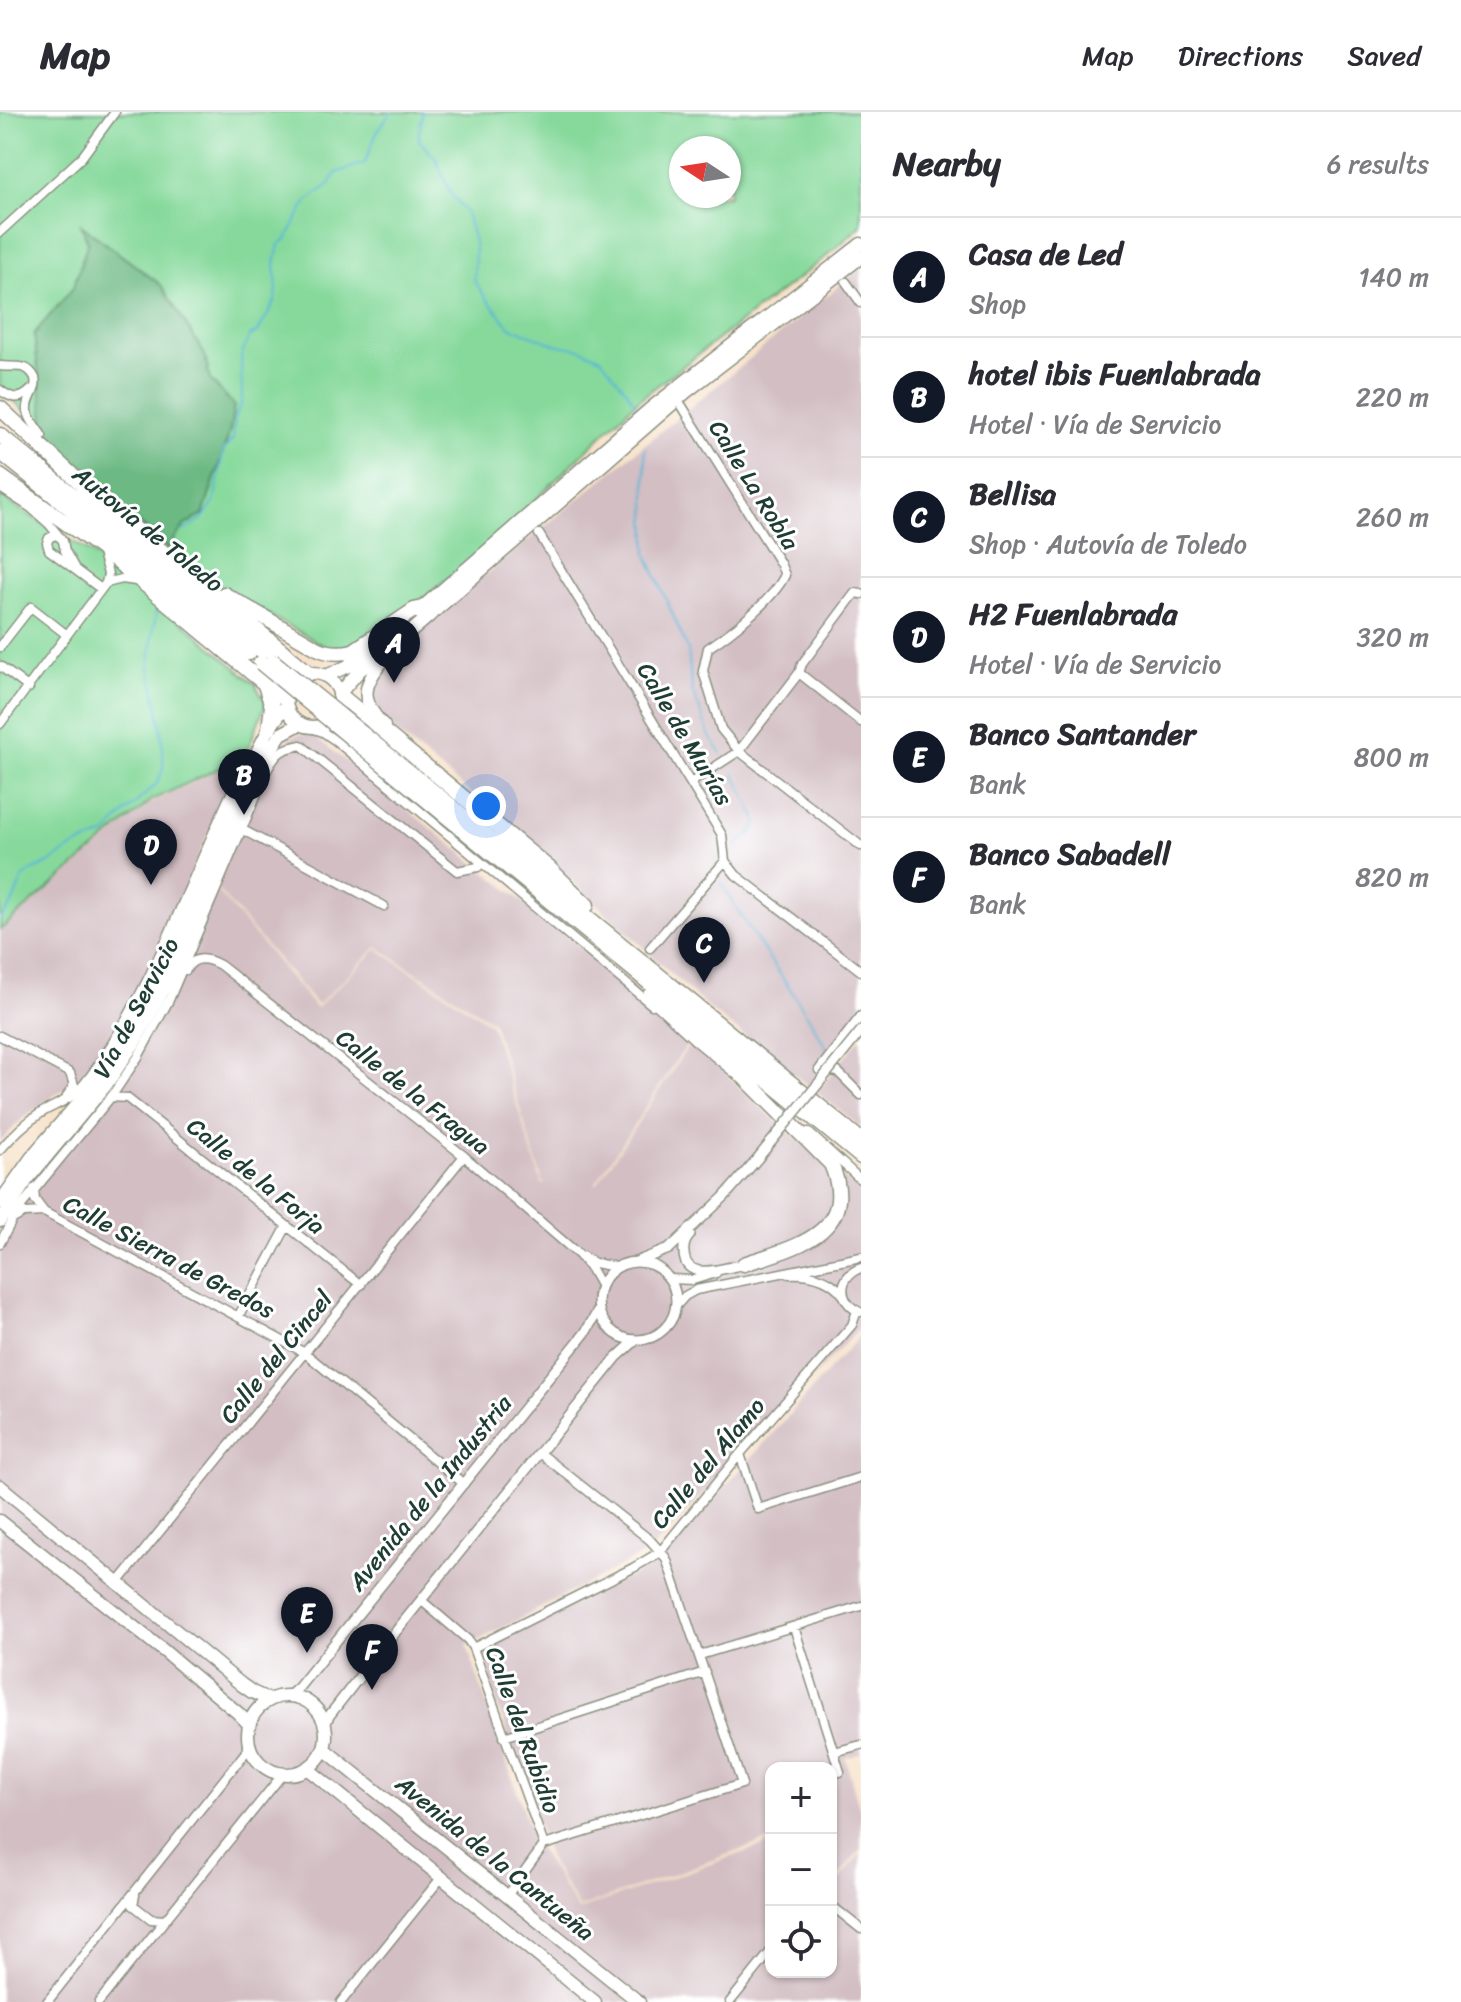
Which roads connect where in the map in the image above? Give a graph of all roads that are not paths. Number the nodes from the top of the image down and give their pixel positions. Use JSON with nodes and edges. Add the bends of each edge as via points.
{"nodes":[{"id":1,"x":115,"y":112,"type":"edge"},
{"id":2,"x":0,"y":232,"type":"edge"},
{"id":3,"x":861,"y":244,"type":"edge"},
{"id":4,"x":861,"y":257,"type":"edge"},
{"id":5,"x":846,"y":282,"type":"dead end"},
{"id":6,"x":861,"y":303,"type":"edge"},
{"id":7,"x":0,"y":366,"type":"edge"},
{"id":8,"x":35,"y":378,"type":"junction"},
{"id":9,"x":0,"y":390,"type":"edge"},
{"id":10,"x":0,"y":397,"type":"edge"},
{"id":11,"x":682,"y":406,"type":"dead end"},
{"id":12,"x":0,"y":408,"type":"edge"},
{"id":13,"x":0,"y":421,"type":"edge"},
{"id":14,"x":0,"y":433,"type":"edge"},
{"id":15,"x":42,"y":436,"type":"junction"},
{"id":16,"x":0,"y":452,"type":"edge"},
{"id":17,"x":0,"y":476,"type":"edge"},
{"id":18,"x":0,"y":488,"type":"edge"},
{"id":19,"x":76,"y":490,"type":"junction"},
{"id":20,"x":105,"y":502,"type":"junction"},
{"id":21,"x":539,"y":534,"type":"dead end"},
{"id":22,"x":60,"y":538,"type":"junction"},
{"id":23,"x":101,"y":548,"type":"junction"},
{"id":24,"x":75,"y":569,"type":"junction"},
{"id":25,"x":185,"y":571,"type":"junction"},
{"id":26,"x":141,"y":581,"type":"junction"},
{"id":27,"x":104,"y":586,"type":"junction"},
{"id":28,"x":861,"y":594,"type":"edge"},
{"id":29,"x":423,"y":608,"type":"junction"},
{"id":30,"x":67,"y":635,"type":"junction"},
{"id":31,"x":406,"y":636,"type":"junction"},
{"id":32,"x":0,"y":647,"type":"edge"},
{"id":33,"x":267,"y":657,"type":"junction"},
{"id":34,"x":0,"y":666,"type":"edge"},
{"id":35,"x":309,"y":673,"type":"junction"},
{"id":36,"x":799,"y":673,"type":"junction"},
{"id":37,"x":326,"y":676,"type":"junction"},
{"id":38,"x":265,"y":684,"type":"junction"},
{"id":39,"x":29,"y":688,"type":"junction"},
{"id":40,"x":340,"y":694,"type":"junction"},
{"id":41,"x":286,"y":702,"type":"junction"},
{"id":42,"x":861,"y":722,"type":"edge"},
{"id":43,"x":0,"y":724,"type":"edge"},
{"id":44,"x":304,"y":725,"type":"junction"},
{"id":45,"x":269,"y":729,"type":"junction"},
{"id":46,"x":361,"y":735,"type":"junction"},
{"id":47,"x":739,"y":751,"type":"junction"},
{"id":48,"x":407,"y":753,"type":"junction"},
{"id":49,"x":265,"y":768,"type":"junction"},
{"id":50,"x":692,"y":782,"type":"junction"},
{"id":51,"x":232,"y":791,"type":"dead end"},
{"id":52,"x":243,"y":830,"type":"junction"},
{"id":53,"x":861,"y":846,"type":"edge"},
{"id":54,"x":725,"y":861,"type":"junction"},
{"id":55,"x":478,"y":867,"type":"dead end"},
{"id":56,"x":384,"y":906,"type":"dead end"},
{"id":57,"x":622,"y":944,"type":"junction"},
{"id":58,"x":606,"y":948,"type":"junction"},
{"id":59,"x":650,"y":948,"type":"dead end"},
{"id":60,"x":861,"y":971,"type":"edge"},
{"id":61,"x":169,"y":1000,"type":"junction"},
{"id":62,"x":861,"y":1016,"type":"edge"},
{"id":63,"x":861,"y":1031,"type":"edge"},
{"id":64,"x":0,"y":1036,"type":"edge"},
{"id":65,"x":698,"y":1039,"type":"junction"},
{"id":66,"x":744,"y":1077,"type":"junction"},
{"id":67,"x":124,"y":1078,"type":"junction"},
{"id":68,"x":861,"y":1095,"type":"edge"},
{"id":69,"x":111,"y":1097,"type":"junction"},
{"id":70,"x":127,"y":1098,"type":"junction"},
{"id":71,"x":67,"y":1106,"type":"junction"},
{"id":72,"x":861,"y":1140,"type":"edge"},
{"id":73,"x":0,"y":1150,"type":"edge"},
{"id":74,"x":464,"y":1156,"type":"junction"},
{"id":75,"x":861,"y":1157,"type":"edge"},
{"id":76,"x":861,"y":1180,"type":"edge"},
{"id":77,"x":34,"y":1189,"type":"junction"},
{"id":78,"x":724,"y":1197,"type":"junction"},
{"id":79,"x":0,"y":1202,"type":"edge"},
{"id":80,"x":44,"y":1212,"type":"junction"},
{"id":81,"x":6,"y":1220,"type":"edge"},
{"id":82,"x":287,"y":1226,"type":"junction"},
{"id":83,"x":0,"y":1243,"type":"edge"},
{"id":84,"x":669,"y":1249,"type":"junction"},
{"id":85,"x":578,"y":1254,"type":"junction"},
{"id":86,"x":861,"y":1257,"type":"edge"},
{"id":87,"x":637,"y":1261,"type":"junction"},
{"id":88,"x":744,"y":1264,"type":"junction"},
{"id":89,"x":616,"y":1267,"type":"junction"},
{"id":90,"x":861,"y":1268,"type":"edge"},
{"id":91,"x":667,"y":1276,"type":"junction"},
{"id":92,"x":768,"y":1276,"type":"junction"},
{"id":93,"x":361,"y":1285,"type":"junction"},
{"id":94,"x":600,"y":1285,"type":"junction"},
{"id":95,"x":844,"y":1296,"type":"junction"},
{"id":96,"x":676,"y":1306,"type":"junction"},
{"id":97,"x":598,"y":1311,"type":"junction"},
{"id":98,"x":859,"y":1312,"type":"edge"},
{"id":99,"x":238,"y":1317,"type":"junction"},
{"id":100,"x":635,"y":1341,"type":"junction"},
{"id":101,"x":305,"y":1353,"type":"junction"},
{"id":102,"x":540,"y":1453,"type":"junction"},
{"id":103,"x":740,"y":1454,"type":"junction"},
{"id":104,"x":861,"y":1477,"type":"edge"},
{"id":105,"x":464,"y":1484,"type":"junction"},
{"id":106,"x":0,"y":1486,"type":"edge"},
{"id":107,"x":0,"y":1521,"type":"edge"},
{"id":108,"x":660,"y":1552,"type":"junction"},
{"id":109,"x":118,"y":1583,"type":"junction"},
{"id":110,"x":422,"y":1601,"type":"junction"},
{"id":111,"x":861,"y":1606,"type":"edge"},
{"id":112,"x":794,"y":1627,"type":"junction"},
{"id":113,"x":473,"y":1648,"type":"junction"},
{"id":114,"x":700,"y":1655,"type":"junction"},
{"id":115,"x":705,"y":1672,"type":"junction"},
{"id":116,"x":289,"y":1696,"type":"junction"},
{"id":117,"x":270,"y":1700,"type":"junction"},
{"id":118,"x":249,"y":1724,"type":"junction"},
{"id":119,"x":325,"y":1725,"type":"junction"},
{"id":120,"x":504,"y":1737,"type":"junction"},
{"id":121,"x":861,"y":1745,"type":"edge"},
{"id":122,"x":249,"y":1748,"type":"junction"},
{"id":123,"x":324,"y":1749,"type":"junction"},
{"id":124,"x":834,"y":1752,"type":"junction"},
{"id":125,"x":308,"y":1769,"type":"junction"},
{"id":126,"x":840,"y":1772,"type":"dead end"},
{"id":127,"x":282,"y":1775,"type":"junction"},
{"id":128,"x":544,"y":1845,"type":"junction"},
{"id":129,"x":441,"y":1878,"type":"junction"},
{"id":130,"x":135,"y":1891,"type":"junction"},
{"id":131,"x":507,"y":1896,"type":"junction"},
{"id":132,"x":832,"y":1906,"type":"edge"},
{"id":133,"x":165,"y":1920,"type":"junction"},
{"id":134,"x":861,"y":1929,"type":"edge"},
{"id":135,"x":765,"y":1958,"type":"edge"},
{"id":136,"x":47,"y":2002,"type":"edge"},
{"id":137,"x":99,"y":2002,"type":"edge"},
{"id":138,"x":341,"y":2002,"type":"edge"},
{"id":139,"x":595,"y":2002,"type":"edge"},
{"id":140,"x":639,"y":2002,"type":"edge"},
{"id":141,"x":730,"y":2002,"type":"edge"}],
"edges":[{"from":1,"to":2,"type":"street","via":[[82,157]]},
{"from":3,"to":29,"type":"main road","via":[[650,409]]},
{"from":4,"to":31,"type":"main road","via":[[686,392]]},
{"from":5,"to":6,"type":"street"},
{"from":7,"to":8,"type":"street","via":[[21,365]]},
{"from":8,"to":9,"type":"street","via":[[25,397]]},
{"from":8,"to":15,"type":"street","via":[[28,414]]},
{"from":10,"to":15,"type":"highway"},
{"from":11,"to":47,"type":"street","name":"Calle La Robla","via":[[785,575],[728,636],[708,648],[703,671],[721,729]]},
{"from":12,"to":20,"type":"highway"},
{"from":13,"to":19,"type":"highway"},
{"from":14,"to":19,"type":"highway"},
{"from":14,"to":33,"type":"highway","name":"Autovía de Toledo"},
{"from":15,"to":20,"type":"highway"},
{"from":16,"to":33,"type":"highway","name":"Autovía de Toledo"},
{"from":17,"to":23,"type":"highway"},
{"from":18,"to":22,"type":"street","via":[[31,508]]},
{"from":19,"to":33,"type":"highway"},
{"from":20,"to":25,"type":"highway"},
{"from":21,"to":50,"type":"street","name":"Calle de Murías"},
{"from":22,"to":24,"type":"street"},
{"from":22,"to":24,"type":"street","via":[[49,538],[49,550]]},
{"from":23,"to":26,"type":"highway"},
{"from":23,"to":27,"type":"street","via":[[108,574]]},
{"from":24,"to":27,"type":"street"},
{"from":25,"to":29,"type":"highway","via":[[332,653],[353,651]]},
{"from":25,"to":35,"type":"highway"},
{"from":26,"to":27,"type":"street","via":[[122,579]]},
{"from":26,"to":38,"type":"highway"},
{"from":27,"to":30,"type":"street"},
{"from":28,"to":36,"type":"street","via":[[846,603]]},
{"from":29,"to":37,"type":"main road","via":[[348,666]]},
{"from":30,"to":32,"type":"street","via":[[31,607]]},
{"from":30,"to":39,"type":"street"},
{"from":31,"to":40,"type":"main road","via":[[360,670]]},
{"from":31,"to":48,"type":"main road","via":[[374,670],[366,699]]},
{"from":33,"to":46,"type":"highway","bridge":true},
{"from":34,"to":39,"type":"street"},
{"from":35,"to":37,"type":"main road"},
{"from":35,"to":41,"type":"main road","via":[[293,682]]},
{"from":36,"to":42,"type":"street"},
{"from":36,"to":47,"type":"street"},
{"from":37,"to":40,"type":"main road"},
{"from":38,"to":41,"type":"highway"},
{"from":38,"to":45,"type":"highway","via":[[272,706]]},
{"from":39,"to":43,"type":"street"},
{"from":40,"to":44,"type":"main road","via":[[332,719],[317,727]]},
{"from":40,"to":48,"type":"highway"},
{"from":41,"to":44,"type":"main road","via":[[291,716]]},
{"from":41,"to":45,"type":"main road"},
{"from":44,"to":49,"type":"main road","via":[[281,734]]},
{"from":44,"to":65,"type":"street","via":[[336,741]]},
{"from":45,"to":71,"type":"main road","via":[[154,985],[106,1068]]},
{"from":46,"to":57,"type":"highway"},
{"from":46,"to":58,"type":"highway"},
{"from":47,"to":50,"type":"street"},
{"from":47,"to":53,"type":"street"},
{"from":48,"to":57,"type":"highway","via":[[550,869]]},
{"from":49,"to":52,"type":"street","name":"Vía de Servicio"},
{"from":49,"to":55,"type":"street","name":"Vía de Servicio","via":[[285,748],[301,745],[457,871]]},
{"from":49,"to":81,"type":"main road","via":[[139,1034],[106,1085],[27,1180]]},
{"from":50,"to":54,"type":"street","name":"Calle de Murías","via":[[722,835]]},
{"from":51,"to":71,"type":"street","name":"Vía de Servicio","via":[[139,996]]},
{"from":52,"to":56,"type":"street"},
{"from":52,"to":61,"type":"street","name":"Vía de Servicio"},
{"from":54,"to":59,"type":"street"},
{"from":54,"to":60,"type":"street"},
{"from":57,"to":72,"type":"highway"},
{"from":58,"to":65,"type":"highway"},
{"from":58,"to":75,"type":"highway"},
{"from":61,"to":67,"type":"street","name":"Vía de Servicio"},
{"from":61,"to":74,"type":"street","name":"Calle de la Fragua","via":[[189,964],[208,959],[220,965]]},
{"from":62,"to":68,"type":"street","via":[[819,1070],[838,1072]]},
{"from":63,"to":78,"type":"street","bridge":true},
{"from":64,"to":71,"type":"street","via":[[70,1073],[74,1085]]},
{"from":65,"to":66,"type":"highway"},
{"from":66,"to":76,"type":"street"},
{"from":66,"to":88,"type":"highway","via":[[831,1164],[842,1196],[837,1218],[820,1237]]},
{"from":67,"to":69,"type":"street","name":"Vía de Servicio"},
{"from":67,"to":70,"type":"street"},
{"from":69,"to":70,"type":"street"},
{"from":69,"to":77,"type":"street","name":"Vía de Servicio"},
{"from":70,"to":82,"type":"street","name":"Calle de la Forja"},
{"from":71,"to":73,"type":"street","name":"Vía de Servicio","via":[[38,1114]]},
{"from":71,"to":79,"type":"main road"},
{"from":74,"to":85,"type":"street","name":"Calle de la Fragua"},
{"from":74,"to":93,"type":"street","name":"Calle del Cincel"},
{"from":77,"to":80,"type":"street","name":"Calle Sierra de Gredos"},
{"from":77,"to":81,"type":"street","name":"Vía de Servicio"},
{"from":78,"to":84,"type":"street"},
{"from":78,"to":88,"type":"street","via":[[686,1239],[686,1264],[698,1272]]},
{"from":80,"to":81,"type":"street","name":"Calle Sierra de Gredos"},
{"from":80,"to":99,"type":"street","name":"Calle Sierra de Gredos"},
{"from":81,"to":83,"type":"street","name":"Vía de Servicio"},
{"from":82,"to":93,"type":"street","name":"Calle de la Forja"},
{"from":82,"to":99,"type":"street"},
{"from":84,"to":87,"type":"street"},
{"from":84,"to":91,"type":"street"},
{"from":85,"to":89,"type":"street","name":"Calle de la Fragua"},
{"from":85,"to":94,"type":"street","name":"Calle de la Fragua"},
{"from":86,"to":92,"type":"street"},
{"from":87,"to":89,"type":"street"},
{"from":87,"to":91,"type":"street"},
{"from":88,"to":91,"type":"street","via":[[693,1280]]},
{"from":89,"to":94,"type":"street"},
{"from":90,"to":95,"type":"street","via":[[847,1276]]},
{"from":91,"to":96,"type":"street"},
{"from":92,"to":95,"type":"street","via":[[819,1277]]},
{"from":92,"to":96,"type":"street","via":[[696,1290]]},
{"from":93,"to":101,"type":"street","name":"Calle del Cincel"},
{"from":94,"to":97,"type":"street"},
{"from":95,"to":98,"type":"street"},
{"from":96,"to":100,"type":"street","via":[[658,1334]]},
{"from":97,"to":100,"type":"street","via":[[612,1332]]},
{"from":97,"to":105,"type":"street","name":"Avenida de la Industria"},
{"from":98,"to":103,"type":"street","name":"Calle del Álamo"},
{"from":99,"to":101,"type":"street","name":"Calle Sierra de Gredos"},
{"from":100,"to":102,"type":"street"},
{"from":101,"to":105,"type":"street","name":"Calle Sierra de Gredos"},
{"from":101,"to":109,"type":"street","name":"Calle del Cincel"},
{"from":102,"to":108,"type":"street"},
{"from":102,"to":110,"type":"street"},
{"from":103,"to":104,"type":"street","via":[[758,1509]]},
{"from":103,"to":108,"type":"street","name":"Calle del Álamo"},
{"from":105,"to":116,"type":"street","name":"Avenida de la Industria"},
{"from":106,"to":109,"type":"main road"},
{"from":107,"to":118,"type":"main road"},
{"from":108,"to":113,"type":"street","name":"Calle del Álamo"},
{"from":108,"to":114,"type":"street","via":[[672,1570]]},
{"from":109,"to":117,"type":"main road","via":[[242,1685]]},
{"from":110,"to":113,"type":"street","name":"Calle del Rubidio"},
{"from":110,"to":119,"type":"street"},
{"from":111,"to":112,"type":"street"},
{"from":112,"to":114,"type":"street"},
{"from":112,"to":124,"type":"street"},
{"from":113,"to":120,"type":"street","name":"Calle del Rubidio"},
{"from":114,"to":115,"type":"street"},
{"from":115,"to":120,"type":"street"},
{"from":115,"to":128,"type":"street","via":[[742,1784]]},
{"from":116,"to":117,"type":"main road"},
{"from":116,"to":119,"type":"main road","via":[[312,1704]]},
{"from":117,"to":118,"type":"main road"},
{"from":118,"to":122,"type":"main road"},
{"from":119,"to":123,"type":"main road"},
{"from":120,"to":128,"type":"street","name":"Calle del Rubidio"},
{"from":121,"to":124,"type":"street"},
{"from":122,"to":127,"type":"main road","via":[[256,1761]]},
{"from":122,"to":130,"type":"street"},
{"from":123,"to":125,"type":"main road"},
{"from":123,"to":131,"type":"main road","name":"Avenida de la Cantueña"},
{"from":124,"to":126,"type":"street"},
{"from":125,"to":127,"type":"main road"},
{"from":125,"to":129,"type":"main road","name":"Avenida de la Cantueña"},
{"from":127,"to":133,"type":"street"},
{"from":128,"to":131,"type":"street"},
{"from":129,"to":138,"type":"street"},
{"from":129,"to":139,"type":"main road","name":"Avenida de la Cantueña"},
{"from":130,"to":133,"type":"street","via":[[133,1905],[151,1919]]},
{"from":130,"to":136,"type":"street"},
{"from":131,"to":140,"type":"main road","name":"Avenida de la Cantueña"},
{"from":132,"to":134,"type":"street"},
{"from":133,"to":137,"type":"street"},
{"from":135,"to":141,"type":"street"}]}
